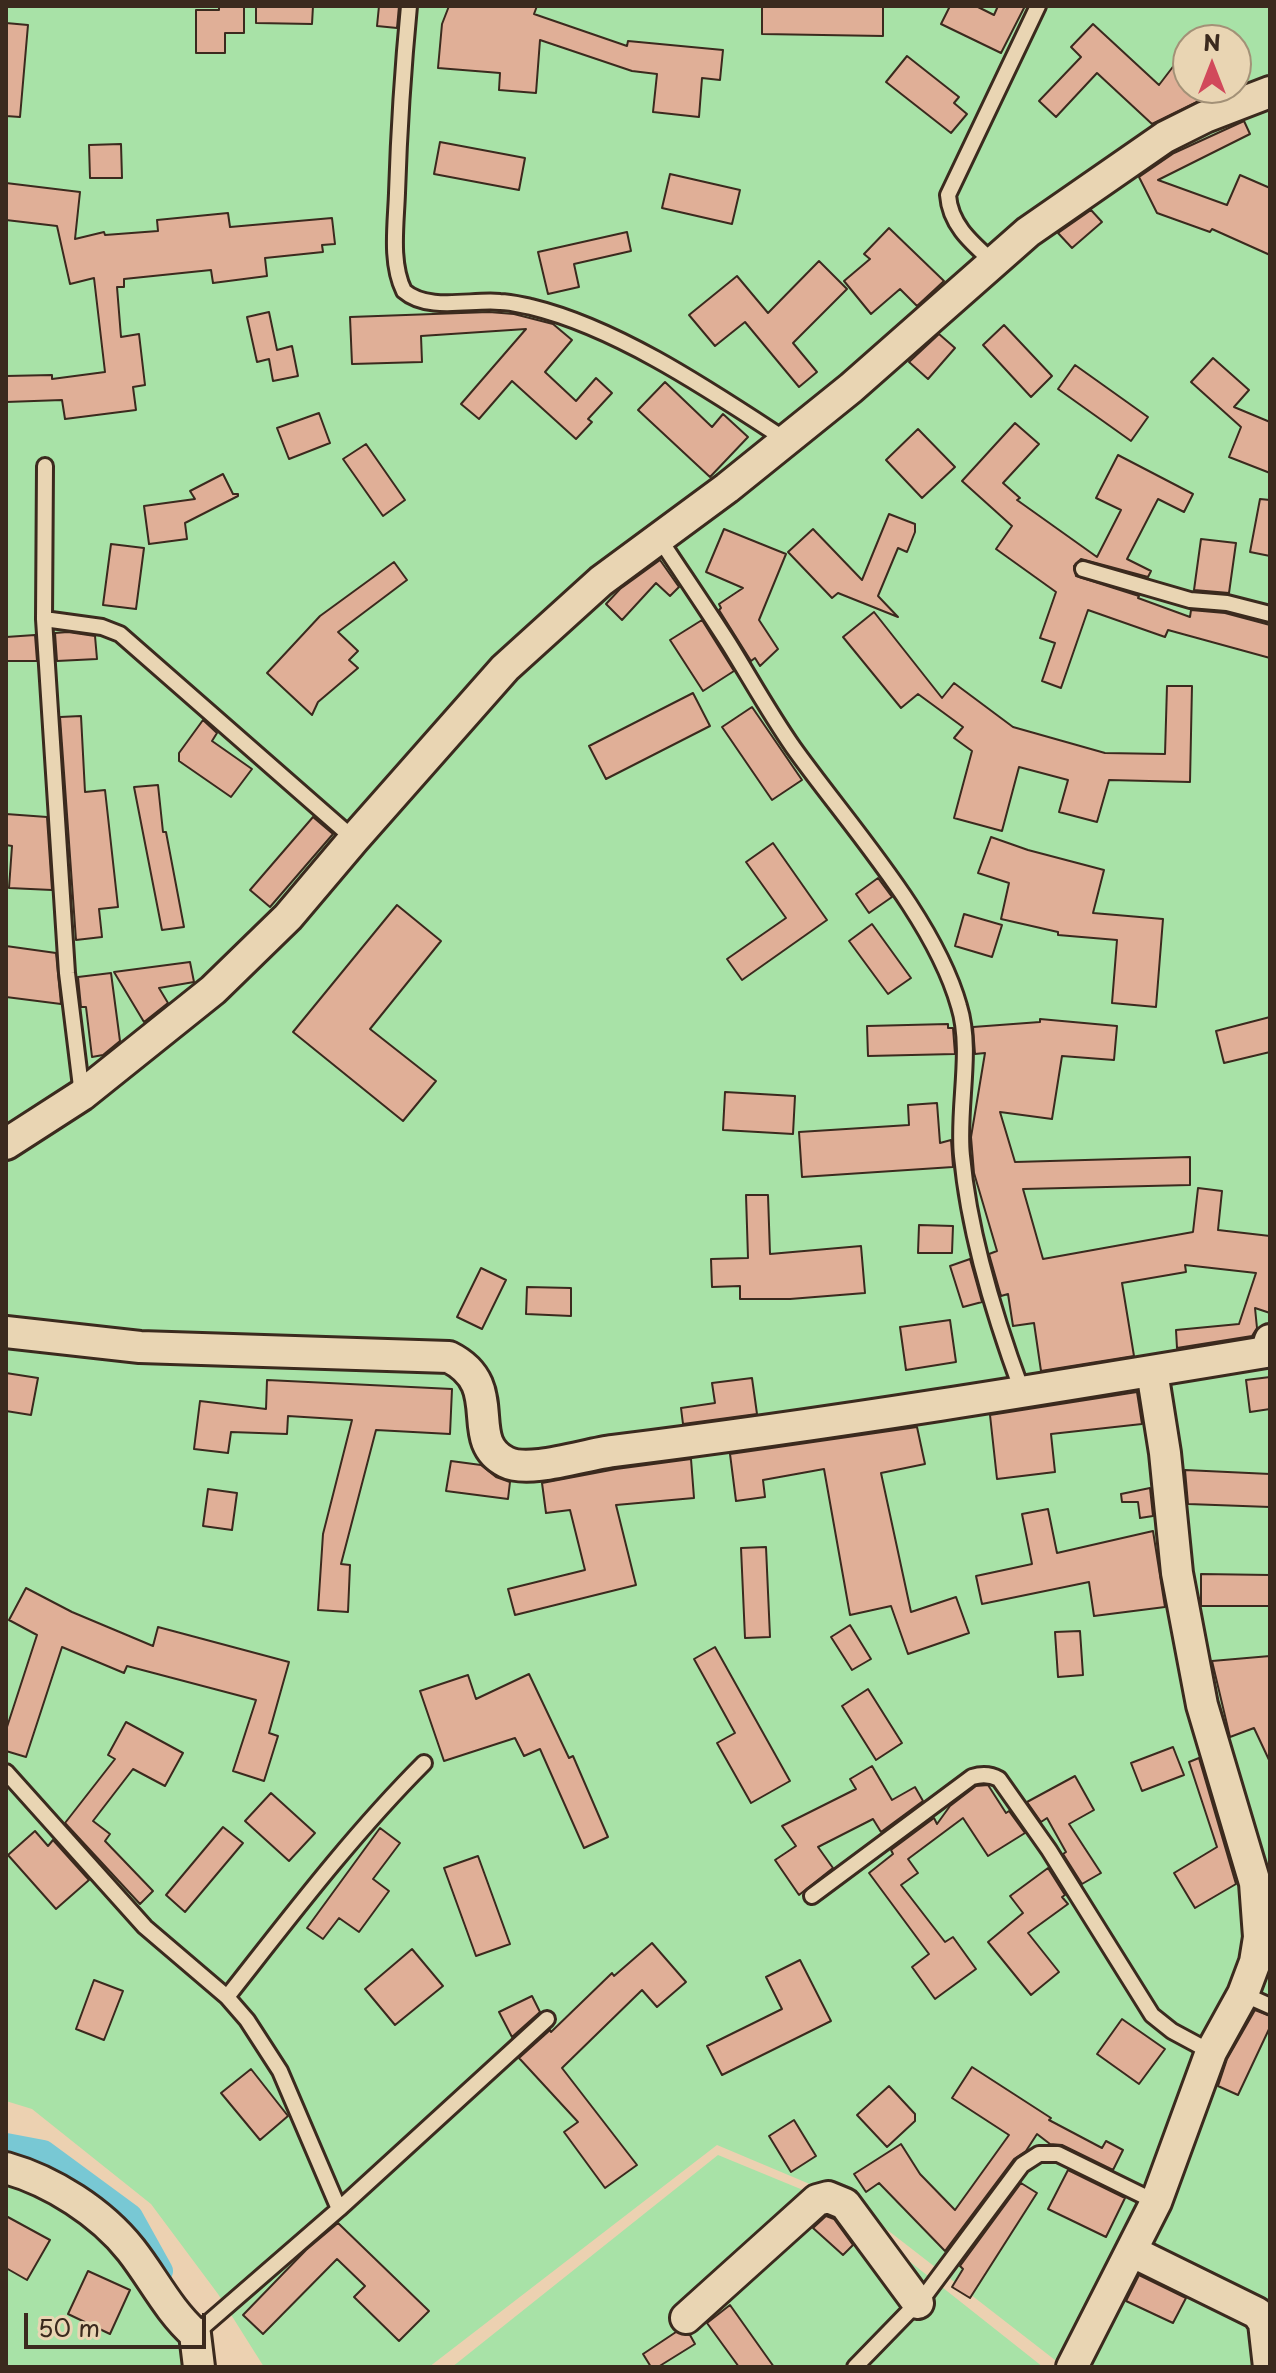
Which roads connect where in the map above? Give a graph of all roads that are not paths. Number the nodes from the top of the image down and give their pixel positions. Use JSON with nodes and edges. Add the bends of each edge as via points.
{"nodes":[{"id":1,"x":409,"y":6,"type":"edge"},
{"id":2,"x":1038,"y":6,"type":"edge"},
{"id":3,"x":1270,"y":92,"type":"edge"},
{"id":4,"x":993,"y":262,"type":"junction"},
{"id":5,"x":786,"y":440,"type":"junction"},
{"id":6,"x":45,"y":466,"type":"dead end"},
{"id":7,"x":659,"y":538,"type":"junction"},
{"id":8,"x":1083,"y":569,"type":"dead end"},
{"id":9,"x":1270,"y":614,"type":"edge"},
{"id":10,"x":44,"y":619,"type":"junction"},
{"id":11,"x":354,"y":839,"type":"junction"},
{"id":12,"x":82,"y":1095,"type":"junction"},
{"id":13,"x":6,"y":1144,"type":"edge"},
{"id":14,"x":6,"y":1332,"type":"edge"},
{"id":15,"x":1269,"y":1348,"type":"edge"},
{"id":16,"x":1152,"y":1371,"type":"junction"},
{"id":17,"x":1022,"y":1391,"type":"junction"},
{"id":18,"x":424,"y":1763,"type":"dead end"},
{"id":19,"x":6,"y":1772,"type":"edge"},
{"id":20,"x":1263,"y":1878,"type":"edge"},
{"id":21,"x":812,"y":1896,"type":"dead end"},
{"id":22,"x":227,"y":1997,"type":"junction"},
{"id":23,"x":1257,"y":2000,"type":"edge"},
{"id":24,"x":547,"y":2019,"type":"dead end"},
{"id":25,"x":1211,"y":2052,"type":"junction"},
{"id":26,"x":6,"y":2168,"type":"edge"},
{"id":27,"x":1156,"y":2202,"type":"junction"},
{"id":28,"x":339,"y":2209,"type":"junction"},
{"id":29,"x":1131,"y":2251,"type":"junction"},
{"id":30,"x":918,"y":2303,"type":"junction"},
{"id":31,"x":686,"y":2318,"type":"dead end"},
{"id":32,"x":195,"y":2334,"type":"junction"},
{"id":33,"x":199,"y":2367,"type":"edge"},
{"id":34,"x":855,"y":2367,"type":"edge"},
{"id":35,"x":1072,"y":2367,"type":"edge"},
{"id":36,"x":1269,"y":2367,"type":"edge"}],
"edges":[{"from":1,"to":5,"type":"lane","via":[[399,103],[396,225],[404,291],[418,300],[500,302],[562,317],[618,340]]},
{"from":2,"to":4,"type":"lane","via":[[948,195],[953,219]]},
{"from":3,"to":4,"type":"street","via":[[1165,137]]},
{"from":4,"to":5,"type":"street"},
{"from":5,"to":7,"type":"street"},
{"from":6,"to":10,"type":"lane"},
{"from":7,"to":11,"type":"street","via":[[601,581],[505,668]]},
{"from":7,"to":17,"type":"lane","via":[[791,744],[895,885],[945,969],[964,1030],[960,1108],[966,1188],[985,1272]]},
{"from":8,"to":9,"type":"lane","via":[[1190,600]]},
{"from":10,"to":11,"type":"lane","via":[[120,634]]},
{"from":10,"to":12,"type":"lane","via":[[67,973]]},
{"from":11,"to":12,"type":"street","via":[[288,917],[213,990]]},
{"from":12,"to":13,"type":"street"},
{"from":14,"to":17,"type":"street","via":[[140,1347],[449,1357],[464,1365],[478,1385],[485,1437],[493,1452],[522,1465]]},
{"from":15,"to":16,"type":"street"},
{"from":16,"to":17,"type":"street"},
{"from":16,"to":20,"type":"street","via":[[1175,1560],[1202,1705]]},
{"from":18,"to":22,"type":"lane","via":[[338,1858]]},
{"from":19,"to":22,"type":"lane","via":[[145,1927]]},
{"from":20,"to":23,"type":"street"},
{"from":21,"to":25,"type":"lane","via":[[972,1777],[994,1777],[1049,1850],[1152,2015]]},
{"from":22,"to":28,"type":"lane","via":[[257,2032],[280,2071]]},
{"from":23,"to":25,"type":"street"},
{"from":24,"to":28,"type":"lane"},
{"from":25,"to":27,"type":"street"},
{"from":26,"to":32,"type":"street","via":[[47,2184],[103,2223],[128,2246],[175,2316]]},
{"from":27,"to":29,"type":"street"},
{"from":27,"to":30,"type":"lane","via":[[1058,2154],[1039,2154],[1022,2165]]},
{"from":28,"to":32,"type":"lane"},
{"from":29,"to":35,"type":"street"},
{"from":29,"to":36,"type":"street","via":[[1257,2313],[1264,2323]]},
{"from":30,"to":31,"type":"street","via":[[845,2204],[828,2197],[817,2200]]},
{"from":30,"to":34,"type":"lane"},
{"from":32,"to":33,"type":"street"}]}
